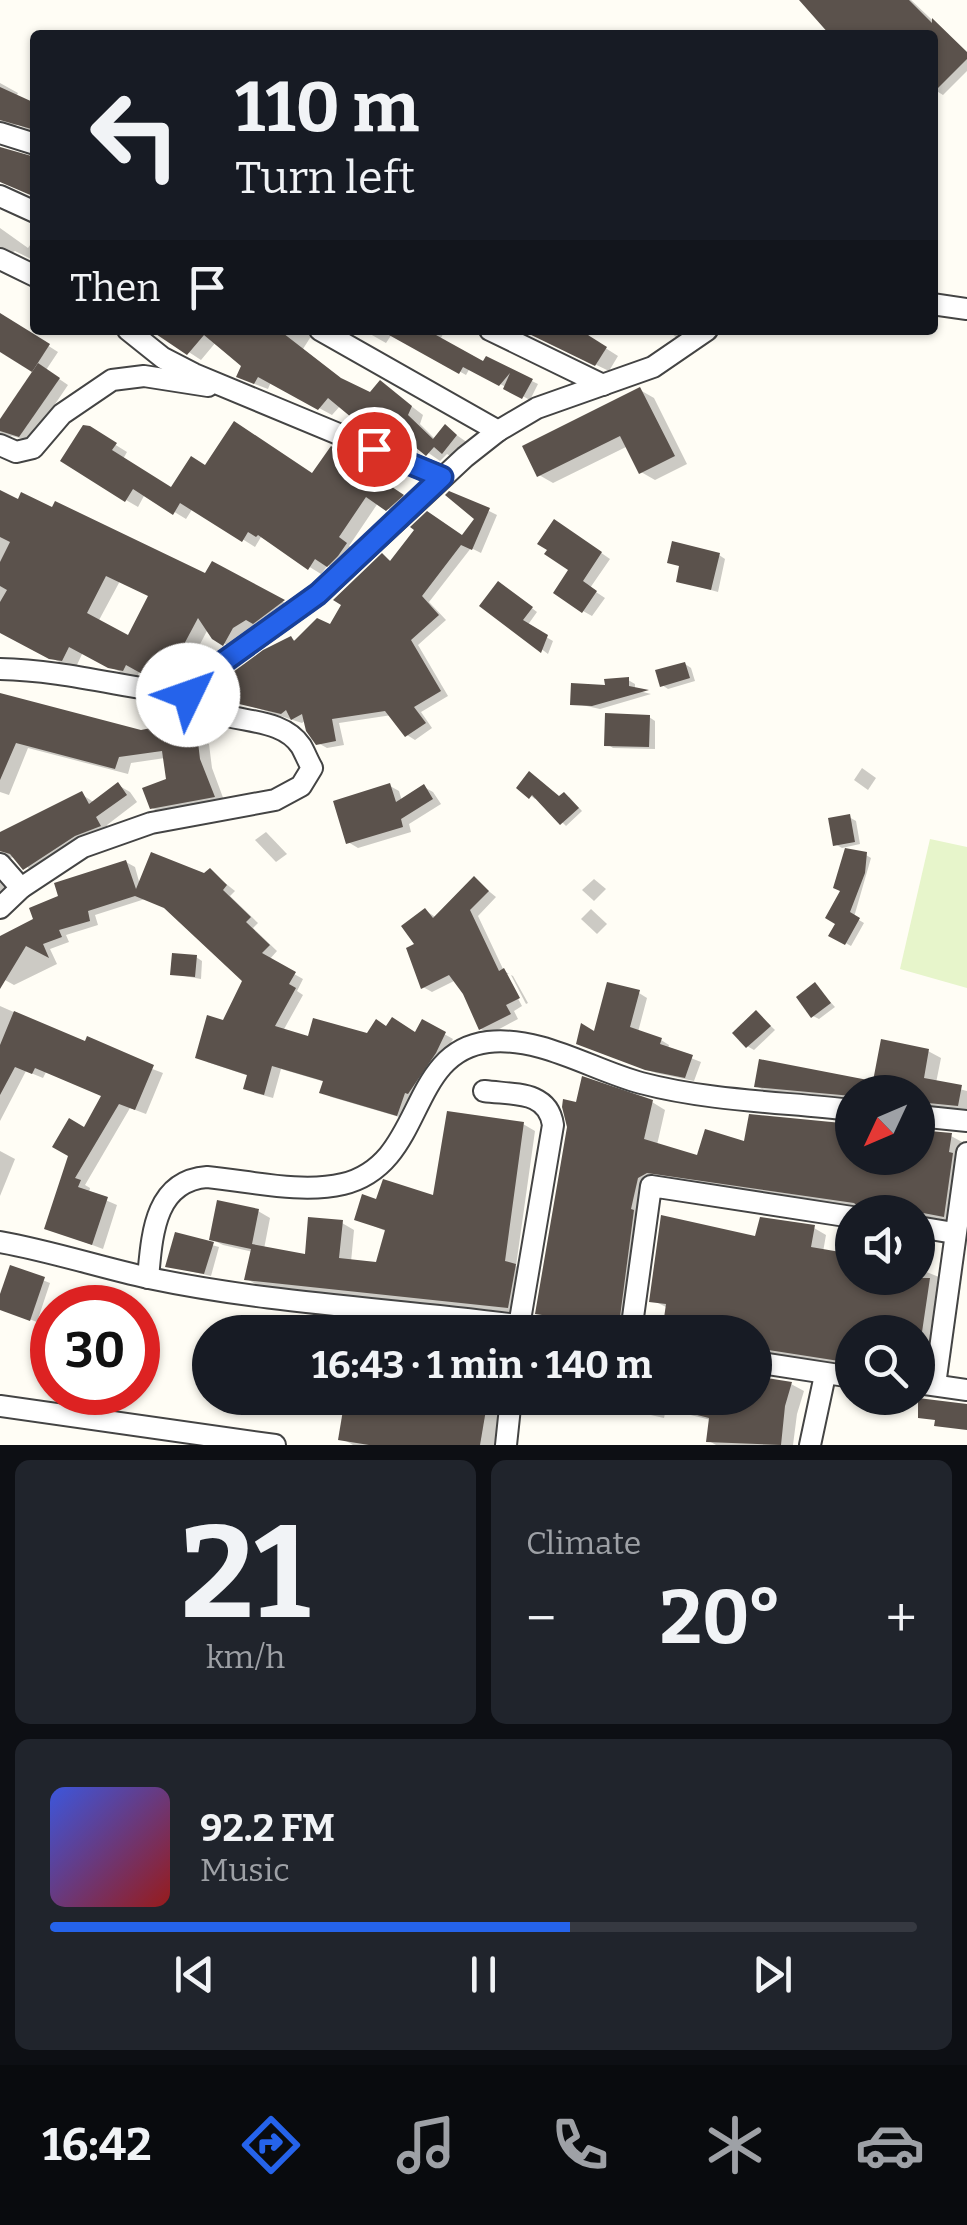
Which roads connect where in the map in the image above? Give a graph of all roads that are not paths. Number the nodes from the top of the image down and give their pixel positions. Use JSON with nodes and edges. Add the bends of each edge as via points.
{"nodes":[{"id":1,"x":0,"y":133,"type":"edge"},
{"id":2,"x":30,"y":142,"type":"edge"},
{"id":3,"x":0,"y":196,"type":"edge"},
{"id":4,"x":30,"y":210,"type":"edge"},
{"id":5,"x":0,"y":260,"type":"edge"},
{"id":6,"x":30,"y":274,"type":"edge"},
{"id":7,"x":938,"y":305,"type":"edge"},
{"id":8,"x":967,"y":309,"type":"edge"},
{"id":9,"x":134,"y":335,"type":"edge"},
{"id":10,"x":329,"y":335,"type":"edge"},
{"id":11,"x":500,"y":335,"type":"edge"},
{"id":12,"x":700,"y":335,"type":"edge"},
{"id":13,"x":603,"y":385,"type":"junction"},
{"id":14,"x":225,"y":387,"type":"junction"},
{"id":15,"x":498,"y":430,"type":"junction"},
{"id":16,"x":0,"y":444,"type":"edge"},
{"id":17,"x":442,"y":477,"type":"junction"},
{"id":18,"x":0,"y":668,"type":"edge"},
{"id":19,"x":188,"y":695,"type":"junction"},
{"id":20,"x":0,"y":864,"type":"edge"},
{"id":21,"x":21,"y":888,"type":"junction"},
{"id":22,"x":0,"y":908,"type":"edge"},
{"id":23,"x":484,"y":1091,"type":"dead end"},
{"id":24,"x":835,"y":1108,"type":"edge"},
{"id":25,"x":935,"y":1118,"type":"edge"},
{"id":26,"x":967,"y":1121,"type":"edge"},
{"id":27,"x":967,"y":1153,"type":"edge"},
{"id":28,"x":835,"y":1214,"type":"edge"},
{"id":29,"x":935,"y":1230,"type":"edge"},
{"id":30,"x":954,"y":1233,"type":"junction"},
{"id":31,"x":0,"y":1242,"type":"edge"},
{"id":32,"x":148,"y":1278,"type":"junction"},
{"id":33,"x":409,"y":1315,"type":"edge"},
{"id":34,"x":521,"y":1315,"type":"edge"},
{"id":35,"x":633,"y":1315,"type":"edge"},
{"id":36,"x":935,"y":1335,"type":"edge"},
{"id":37,"x":772,"y":1365,"type":"edge"},
{"id":38,"x":825,"y":1375,"type":"junction"},
{"id":39,"x":835,"y":1376,"type":"edge"},
{"id":40,"x":935,"y":1385,"type":"edge"},
{"id":41,"x":967,"y":1390,"type":"edge"},
{"id":42,"x":0,"y":1406,"type":"edge"},
{"id":43,"x":509,"y":1415,"type":"edge"},
{"id":44,"x":275,"y":1445,"type":"edge"},
{"id":45,"x":506,"y":1445,"type":"edge"},
{"id":46,"x":810,"y":1445,"type":"edge"}],
"edges":[{"from":1,"to":2,"type":"street"},
{"from":3,"to":4,"type":"street"},
{"from":5,"to":6,"type":"street"},
{"from":7,"to":8,"type":"street"},
{"from":9,"to":14,"type":"street","via":[[163,358]]},
{"from":10,"to":15,"type":"street"},
{"from":11,"to":13,"type":"street"},
{"from":12,"to":13,"type":"street","via":[[653,367]]},
{"from":13,"to":15,"type":"street"},
{"from":14,"to":16,"type":"street","via":[[144,376],[112,380],[62,414],[33,448],[16,452]]},
{"from":14,"to":17,"type":"street"},
{"from":15,"to":17,"type":"street"},
{"from":17,"to":19,"type":"street","via":[[318,594],[194,683]]},
{"from":18,"to":19,"type":"street"},
{"from":19,"to":21,"type":"street","via":[[212,712],[281,730],[300,744],[312,768],[302,786],[275,800],[152,823],[84,847]]},
{"from":20,"to":21,"type":"street"},
{"from":21,"to":22,"type":"street"},
{"from":23,"to":34,"type":"street","via":[[538,1098],[551,1110]]},
{"from":24,"to":32,"type":"street","via":[[659,1086],[551,1051],[486,1042],[462,1050],[435,1073],[388,1160],[367,1175],[308,1187],[207,1176],[179,1185],[153,1224]]},
{"from":25,"to":26,"type":"street"},
{"from":27,"to":30,"type":"street"},
{"from":28,"to":35,"type":"street","via":[[650,1186]]},
{"from":29,"to":30,"type":"street"},
{"from":30,"to":36,"type":"street"},
{"from":31,"to":32,"type":"street"},
{"from":32,"to":33,"type":"street"},
{"from":37,"to":38,"type":"street"},
{"from":38,"to":39,"type":"street"},
{"from":38,"to":46,"type":"street"},
{"from":40,"to":41,"type":"street"},
{"from":42,"to":44,"type":"street"},
{"from":43,"to":45,"type":"street"}]}
